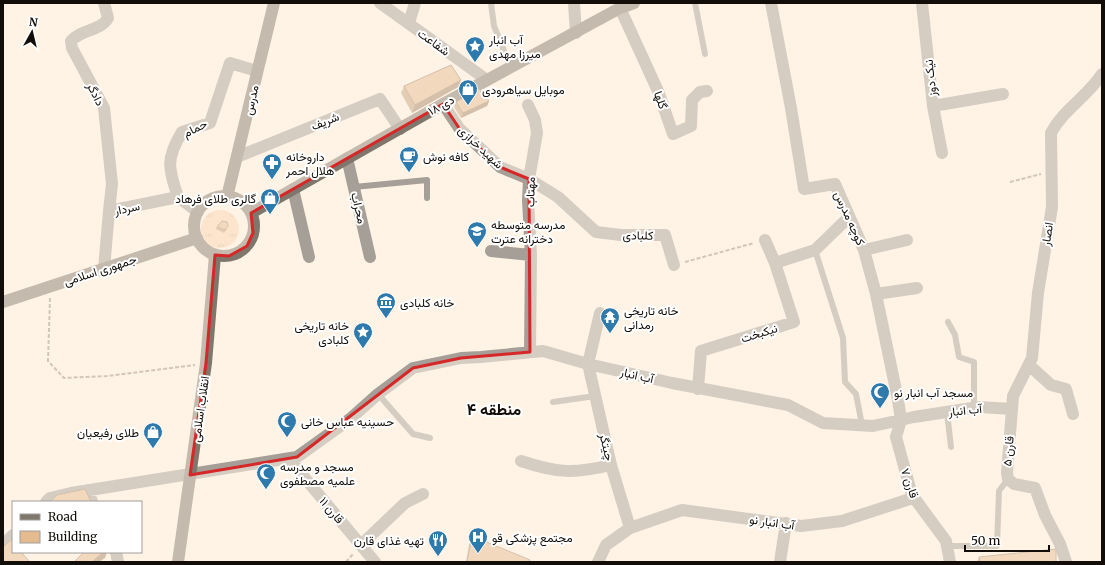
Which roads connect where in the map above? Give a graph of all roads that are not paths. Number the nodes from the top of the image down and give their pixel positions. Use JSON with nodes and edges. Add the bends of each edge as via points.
{"nodes":[{"id":1,"x":104,"y":3,"type":"edge"},
{"id":2,"x":274,"y":3,"type":"edge"},
{"id":3,"x":380,"y":3,"type":"edge"},
{"id":4,"x":415,"y":3,"type":"edge"},
{"id":5,"x":491,"y":3,"type":"edge"},
{"id":6,"x":574,"y":3,"type":"edge"},
{"id":7,"x":634,"y":3,"type":"edge"},
{"id":8,"x":695,"y":3,"type":"edge"},
{"id":9,"x":772,"y":3,"type":"edge"},
{"id":10,"x":922,"y":3,"type":"edge"},
{"id":11,"x":620,"y":8,"type":"junction"},
{"id":12,"x":409,"y":24,"type":"junction"},
{"id":13,"x":576,"y":33,"type":"junction"},
{"id":14,"x":705,"y":54,"type":"dead end"},
{"id":15,"x":511,"y":68,"type":"junction"},
{"id":16,"x":258,"y":71,"type":"junction"},
{"id":17,"x":1102,"y":74,"type":"edge"},
{"id":18,"x":487,"y":80,"type":"junction"},
{"id":19,"x":707,"y":91,"type":"dead end"},
{"id":20,"x":1003,"y":94,"type":"dead end"},
{"id":21,"x":443,"y":104,"type":"junction"},
{"id":22,"x":528,"y":105,"type":"dead end"},
{"id":23,"x":933,"y":106,"type":"junction"},
{"id":24,"x":400,"y":128,"type":"junction"},
{"id":25,"x":942,"y":153,"type":"dead end"},
{"id":26,"x":237,"y":157,"type":"junction"},
{"id":27,"x":347,"y":158,"type":"junction"},
{"id":28,"x":529,"y":179,"type":"junction"},
{"id":29,"x":354,"y":187,"type":"junction"},
{"id":30,"x":292,"y":189,"type":"junction"},
{"id":31,"x":178,"y":197,"type":"junction"},
{"id":32,"x":227,"y":197,"type":"junction"},
{"id":33,"x":427,"y":198,"type":"dead end"},
{"id":34,"x":109,"y":211,"type":"junction"},
{"id":35,"x":198,"y":212,"type":"junction"},
{"id":36,"x":251,"y":213,"type":"junction"},
{"id":37,"x":849,"y":217,"type":"junction"},
{"id":38,"x":197,"y":238,"type":"junction"},
{"id":39,"x":764,"y":240,"type":"road end"},
{"id":40,"x":907,"y":240,"type":"dead end"},
{"id":41,"x":815,"y":250,"type":"junction"},
{"id":42,"x":864,"y":250,"type":"junction"},
{"id":43,"x":491,"y":251,"type":"dead end"},
{"id":44,"x":216,"y":255,"type":"junction"},
{"id":45,"x":531,"y":255,"type":"junction"},
{"id":46,"x":309,"y":257,"type":"dead end"},
{"id":47,"x":370,"y":257,"type":"dead end"},
{"id":48,"x":775,"y":262,"type":"junction"},
{"id":49,"x":674,"y":265,"type":"road end"},
{"id":50,"x":104,"y":269,"type":"junction"},
{"id":51,"x":917,"y":288,"type":"dead end"},
{"id":52,"x":876,"y":294,"type":"junction"},
{"id":53,"x":3,"y":302,"type":"edge"},
{"id":54,"x":600,"y":313,"type":"dead end"},
{"id":55,"x":948,"y":322,"type":"dead end"},
{"id":56,"x":530,"y":352,"type":"junction"},
{"id":57,"x":588,"y":364,"type":"junction"},
{"id":58,"x":1029,"y":365,"type":"junction"},
{"id":59,"x":698,"y":389,"type":"junction"},
{"id":60,"x":378,"y":394,"type":"junction"},
{"id":61,"x":595,"y":396,"type":"junction"},
{"id":62,"x":553,"y":402,"type":"dead end"},
{"id":63,"x":974,"y":408,"type":"junction"},
{"id":64,"x":1012,"y":409,"type":"junction"},
{"id":65,"x":946,"y":412,"type":"junction"},
{"id":66,"x":1073,"y":414,"type":"dead end"},
{"id":67,"x":901,"y":420,"type":"junction"},
{"id":68,"x":862,"y":425,"type":"junction"},
{"id":69,"x":430,"y":438,"type":"dead end"},
{"id":70,"x":951,"y":447,"type":"dead end"},
{"id":71,"x":289,"y":459,"type":"junction"},
{"id":72,"x":521,"y":461,"type":"dead end"},
{"id":73,"x":611,"y":465,"type":"junction"},
{"id":74,"x":190,"y":475,"type":"junction"},
{"id":75,"x":1008,"y":479,"type":"junction"},
{"id":76,"x":423,"y":494,"type":"dead end"},
{"id":77,"x":90,"y":496,"type":"edge"},
{"id":78,"x":913,"y":498,"type":"junction"},
{"id":79,"x":47,"y":501,"type":"edge"},
{"id":80,"x":786,"y":523,"type":"junction"},
{"id":81,"x":630,"y":528,"type":"junction"},
{"id":82,"x":12,"y":536,"type":"edge"},
{"id":83,"x":362,"y":544,"type":"junction"},
{"id":84,"x":3,"y":545,"type":"edge"},
{"id":85,"x":947,"y":546,"type":"junction"},
{"id":86,"x":178,"y":562,"type":"edge"},
{"id":87,"x":375,"y":562,"type":"edge"},
{"id":88,"x":598,"y":562,"type":"edge"},
{"id":89,"x":780,"y":562,"type":"edge"},
{"id":90,"x":950,"y":562,"type":"edge"},
{"id":91,"x":1066,"y":562,"type":"edge"}],
"edges":[{"from":1,"to":34,"type":"street","name":"دادگر","via":[[108,18],[105,24],[76,36],[72,41],[72,48],[104,108],[112,184]]},
{"from":2,"to":16,"type":"main road","name":"مدرس"},
{"from":3,"to":12,"type":"street","name":"شفاعت"},
{"from":4,"to":12,"type":"street"},
{"from":5,"to":15,"type":"lane","via":[[494,26]]},
{"from":6,"to":13,"type":"street"},
{"from":7,"to":11,"type":"main road","name":"۱۸ دی"},
{"from":8,"to":14,"type":"lane"},
{"from":9,"to":37,"type":"street","name":"کوچه مدرس","via":[[804,189],[835,184]]},
{"from":10,"to":23,"type":"street","name":"نیک دوز"},
{"from":11,"to":13,"type":"main road","name":"۱۸ دی"},
{"from":11,"to":19,"type":"street","name":"گلها","via":[[658,91],[673,134],[691,126],[692,100],[700,92]]},
{"from":12,"to":18,"type":"street","name":"شفاعت"},
{"from":13,"to":15,"type":"main road","name":"۱۸ دی"},
{"from":15,"to":18,"type":"main road","name":"۱۸ دی"},
{"from":16,"to":26,"type":"main road","name":"مدرس"},
{"from":16,"to":31,"type":"street","name":"حمام","via":[[230,63],[210,123],[182,132],[172,149],[170,174]]},
{"from":17,"to":58,"type":"street","name":"انصار","via":[[1093,87],[1056,124],[1051,133],[1052,207]]},
{"from":18,"to":21,"type":"main road","name":"۱۸ دی"},
{"from":20,"to":23,"type":"street"},
{"from":21,"to":24,"type":"main road","name":"۱۸ دی"},
{"from":21,"to":28,"type":"street","name":"شهید خرازی","via":[[459,128],[500,167]]},
{"from":22,"to":28,"type":"street","name":"مهتاب","via":[[535,120],[536,133]]},
{"from":23,"to":25,"type":"street","name":"نیک دوز"},
{"from":24,"to":26,"type":"street","name":"شریف","via":[[380,99]]},
{"from":24,"to":27,"type":"main road","name":"۱۸ دی"},
{"from":26,"to":32,"type":"main road","name":"مدرس"},
{"from":27,"to":29,"type":"street","name":"محراب"},
{"from":27,"to":30,"type":"main road","name":"۱۸ دی"},
{"from":28,"to":45,"type":"street","name":"مهتاب"},
{"from":28,"to":49,"type":"street","name":"کلبادی","via":[[558,197],[596,232],[664,236]]},
{"from":29,"to":33,"type":"lane","via":[[427,180]]},
{"from":29,"to":47,"type":"street","name":"محراب"},
{"from":30,"to":36,"type":"main road","name":"۱۸ دی"},
{"from":30,"to":46,"type":"street"},
{"from":31,"to":34,"type":"street","name":"سردار"},
{"from":31,"to":35,"type":"street"},
{"from":32,"to":35,"type":"main road","via":[[210,200]]},
{"from":32,"to":36,"type":"main road","via":[[237,199]]},
{"from":34,"to":50,"type":"street","name":"سردار"},
{"from":35,"to":38,"type":"main road","via":[[194,229]]},
{"from":36,"to":44,"type":"main road","via":[[253,233],[247,246],[229,256]]},
{"from":37,"to":41,"type":"street"},
{"from":37,"to":42,"type":"street","name":"کوچه مدرس"},
{"from":38,"to":44,"type":"main road","via":[[204,249]]},
{"from":38,"to":50,"type":"main road","name":"جمهوری اسلامی"},
{"from":39,"to":48,"type":"street"},
{"from":40,"to":42,"type":"street"},
{"from":41,"to":48,"type":"street"},
{"from":41,"to":68,"type":"lane","via":[[843,338],[845,382],[856,394]]},
{"from":42,"to":52,"type":"street","name":"کوچه مدرس"},
{"from":43,"to":45,"type":"street"},
{"from":44,"to":74,"type":"main road","name":"انقلاب اسلامی","via":[[206,363]]},
{"from":45,"to":56,"type":"street","name":"مهتاب"},
{"from":48,"to":59,"type":"street","name":"نیکبخت","via":[[794,322],[701,351]]},
{"from":50,"to":53,"type":"main road","name":"جمهوری اسلامی"},
{"from":51,"to":52,"type":"street"},
{"from":52,"to":67,"type":"street","name":"کوچه مدرس"},
{"from":54,"to":57,"type":"street"},
{"from":55,"to":63,"type":"lane","via":[[955,335],[959,357],[974,362]]},
{"from":56,"to":57,"type":"street","name":"آب انبار","via":[[543,351]]},
{"from":56,"to":60,"type":"street","name":"آب انبار","via":[[461,358],[413,368]]},
{"from":57,"to":59,"type":"street","name":"آب انبار"},
{"from":57,"to":61,"type":"street","name":"چیتگر"},
{"from":58,"to":64,"type":"street","name":"انصار","via":[[1013,396]]},
{"from":58,"to":66,"type":"street","via":[[1051,385],[1066,389]]},
{"from":59,"to":68,"type":"street","name":"آب انبار","via":[[788,405],[823,423]]},
{"from":60,"to":69,"type":"lane","via":[[413,434]]},
{"from":60,"to":71,"type":"street","name":"آب انبار","via":[[350,419],[297,457]]},
{"from":61,"to":62,"type":"lane"},
{"from":61,"to":73,"type":"street","name":"چیتگر"},
{"from":63,"to":64,"type":"street","name":"آب انبار"},
{"from":63,"to":65,"type":"street","name":"آب انبار"},
{"from":64,"to":75,"type":"street","name":"قارن ۵"},
{"from":65,"to":67,"type":"street","name":"آب انبار"},
{"from":65,"to":70,"type":"lane"},
{"from":67,"to":68,"type":"street","name":"آب انبار","via":[[873,426]]},
{"from":67,"to":78,"type":"street","name":"قارن ٧","via":[[896,437]]},
{"from":71,"to":74,"type":"street","name":"آب انبار"},
{"from":71,"to":83,"type":"street","name":"قارن ۱۱"},
{"from":72,"to":73,"type":"street","via":[[563,472],[588,471]]},
{"from":73,"to":81,"type":"street","name":"چیتگر"},
{"from":74,"to":77,"type":"street","name":"آب انبار"},
{"from":74,"to":86,"type":"main road","name":"انقلاب اسلامی"},
{"from":75,"to":85,"type":"lane","via":[[999,491],[998,546]]},
{"from":75,"to":91,"type":"street","name":"قارن ۵","via":[[1014,484],[1035,488]]},
{"from":76,"to":83,"type":"street","via":[[405,503]]},
{"from":77,"to":79,"type":"street","name":"آب انبار","via":[[59,495]]},
{"from":78,"to":80,"type":"street","name":"آب انبار نو","via":[[842,522],[801,526]]},
{"from":78,"to":85,"type":"street","name":"قارن ٧","via":[[946,541]]},
{"from":80,"to":81,"type":"street","name":"آب انبار نو","via":[[682,510]]},
{"from":80,"to":89,"type":"street"},
{"from":81,"to":88,"type":"street","name":"آب انبار نو","via":[[606,545]]},
{"from":82,"to":84,"type":"street"},
{"from":83,"to":87,"type":"street","name":"قارن ۱۱"},
{"from":85,"to":90,"type":"street","name":"قارن ٧"}]}
